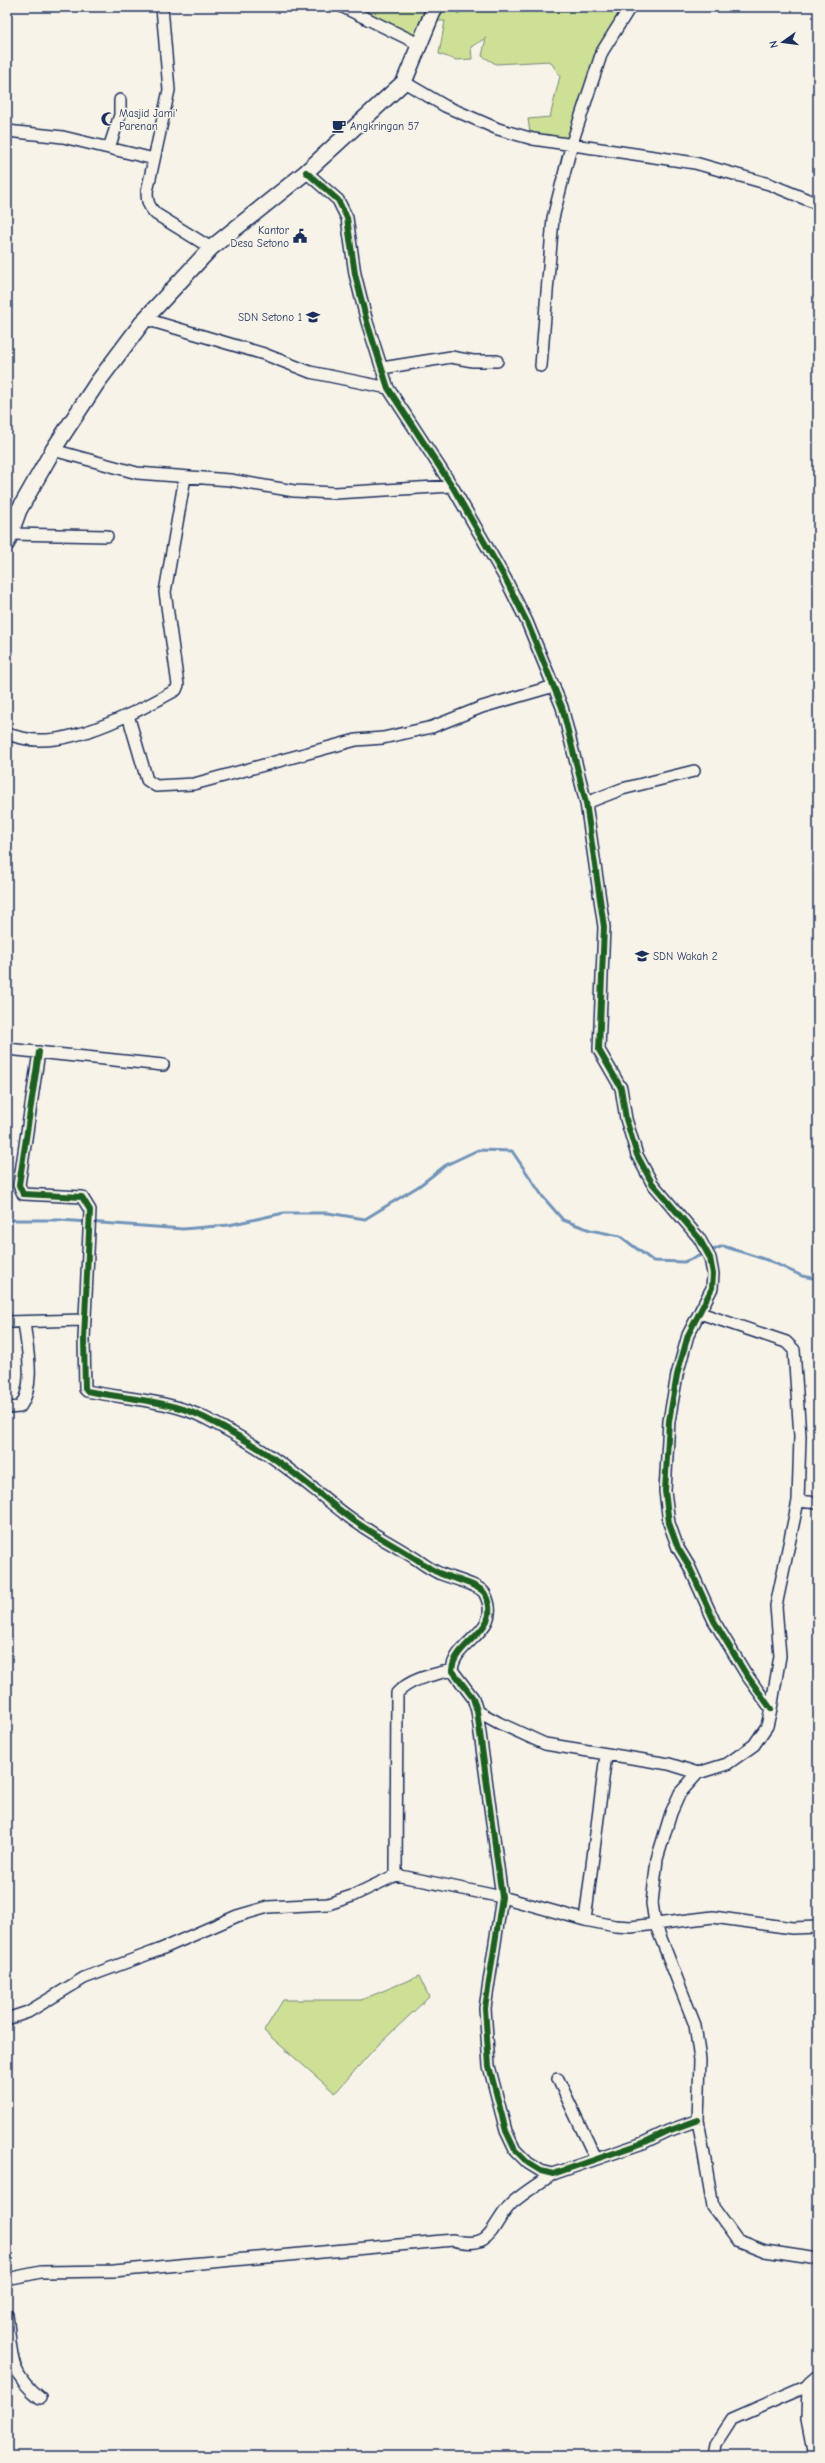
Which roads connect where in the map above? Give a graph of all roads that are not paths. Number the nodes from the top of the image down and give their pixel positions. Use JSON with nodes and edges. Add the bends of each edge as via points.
{"nodes":[{"id":1,"x":162,"y":7,"type":"edge"},
{"id":2,"x":343,"y":7,"type":"edge"},
{"id":3,"x":435,"y":7,"type":"edge"},
{"id":4,"x":630,"y":7,"type":"edge"},
{"id":5,"x":421,"y":45,"type":"junction"},
{"id":6,"x":404,"y":82,"type":"junction"},
{"id":7,"x":120,"y":100,"type":"dead end"},
{"id":8,"x":7,"y":131,"type":"edge"},
{"id":9,"x":572,"y":143,"type":"junction"},
{"id":10,"x":108,"y":148,"type":"junction"},
{"id":11,"x":154,"y":158,"type":"junction"},
{"id":12,"x":306,"y":172,"type":"junction"},
{"id":13,"x":818,"y":204,"type":"edge"},
{"id":14,"x":211,"y":248,"type":"junction"},
{"id":15,"x":145,"y":320,"type":"junction"},
{"id":16,"x":497,"y":361,"type":"dead end"},
{"id":17,"x":542,"y":366,"type":"dead end"},
{"id":18,"x":382,"y":368,"type":"junction"},
{"id":19,"x":388,"y":388,"type":"junction"},
{"id":20,"x":52,"y":450,"type":"junction"},
{"id":21,"x":185,"y":477,"type":"junction"},
{"id":22,"x":452,"y":486,"type":"junction"},
{"id":23,"x":107,"y":536,"type":"dead end"},
{"id":24,"x":8,"y":539,"type":"edge"},
{"id":25,"x":554,"y":686,"type":"junction"},
{"id":26,"x":128,"y":714,"type":"junction"},
{"id":27,"x":7,"y":734,"type":"edge"},
{"id":28,"x":694,"y":771,"type":"dead end"},
{"id":29,"x":586,"y":803,"type":"junction"},
{"id":30,"x":7,"y":1050,"type":"edge"},
{"id":31,"x":39,"y":1052,"type":"junction"},
{"id":32,"x":163,"y":1065,"type":"dead end"},
{"id":33,"x":700,"y":1314,"type":"junction"},
{"id":34,"x":85,"y":1320,"type":"junction"},
{"id":35,"x":7,"y":1322,"type":"edge"},
{"id":36,"x":24,"y":1322,"type":"junction"},
{"id":37,"x":7,"y":1408,"type":"edge"},
{"id":38,"x":798,"y":1501,"type":"junction"},
{"id":39,"x":818,"y":1503,"type":"edge"},
{"id":40,"x":452,"y":1670,"type":"junction"},
{"id":41,"x":771,"y":1708,"type":"junction"},
{"id":42,"x":478,"y":1711,"type":"junction"},
{"id":43,"x":606,"y":1755,"type":"junction"},
{"id":44,"x":698,"y":1773,"type":"junction"},
{"id":45,"x":396,"y":1875,"type":"junction"},
{"id":46,"x":502,"y":1897,"type":"junction"},
{"id":47,"x":585,"y":1920,"type":"junction"},
{"id":48,"x":655,"y":1923,"type":"junction"},
{"id":49,"x":818,"y":1927,"type":"edge"},
{"id":50,"x":7,"y":2019,"type":"edge"},
{"id":51,"x":558,"y":2079,"type":"dead end"},
{"id":52,"x":698,"y":2120,"type":"junction"},
{"id":53,"x":596,"y":2159,"type":"junction"},
{"id":54,"x":553,"y":2174,"type":"junction"},
{"id":55,"x":818,"y":2259,"type":"edge"},
{"id":56,"x":7,"y":2279,"type":"edge"},
{"id":57,"x":7,"y":2315,"type":"edge"},
{"id":58,"x":814,"y":2381,"type":"edge"},
{"id":59,"x":40,"y":2398,"type":"dead end"},
{"id":60,"x":714,"y":2456,"type":"edge"},
{"id":61,"x":816,"y":2456,"type":"edge"}],
"edges":[{"from":1,"to":11,"type":"street","via":[[168,90]]},
{"from":2,"to":5,"type":"street"},
{"from":3,"to":5,"type":"main road"},
{"from":4,"to":9,"type":"street","via":[[602,52]]},
{"from":5,"to":6,"type":"main road"},
{"from":6,"to":9,"type":"street","via":[[446,106],[498,129],[533,139]]},
{"from":6,"to":12,"type":"main road"},
{"from":7,"to":10,"type":"street","via":[[120,115]]},
{"from":8,"to":10,"type":"street","via":[[63,138]]},
{"from":9,"to":13,"type":"street","via":[[695,162],[769,184]]},
{"from":9,"to":17,"type":"street","via":[[553,218]]},
{"from":10,"to":11,"type":"street"},
{"from":11,"to":14,"type":"street","via":[[147,192],[150,208]]},
{"from":12,"to":14,"type":"main road"},
{"from":12,"to":18,"type":"street","via":[[338,200],[343,208],[350,230],[355,274]]},
{"from":14,"to":15,"type":"main road"},
{"from":15,"to":19,"type":"street","via":[[264,354],[310,372]]},
{"from":15,"to":20,"type":"main road","via":[[97,383]]},
{"from":16,"to":18,"type":"street","via":[[473,361],[451,357]]},
{"from":18,"to":19,"type":"street"},
{"from":19,"to":22,"type":"street"},
{"from":20,"to":21,"type":"street","via":[[137,473]]},
{"from":20,"to":24,"type":"main road","via":[[19,510]]},
{"from":21,"to":22,"type":"street","via":[[230,480],[294,491],[335,493]]},
{"from":21,"to":26,"type":"street","via":[[165,592],[178,685],[176,690]]},
{"from":22,"to":25,"type":"street","via":[[505,578]]},
{"from":23,"to":24,"type":"street"},
{"from":25,"to":26,"type":"street","via":[[482,707],[432,727],[383,738],[356,740],[231,775],[194,784],[167,787],[156,786],[147,780]]},
{"from":25,"to":29,"type":"street","via":[[566,722]]},
{"from":26,"to":27,"type":"street","via":[[80,733],[54,739],[38,740]]},
{"from":28,"to":29,"type":"street","via":[[622,789]]},
{"from":29,"to":33,"type":"street","via":[[604,927],[598,1050],[620,1088],[627,1127],[637,1155],[652,1183],[699,1238],[710,1258],[712,1288]]},
{"from":30,"to":31,"type":"street"},
{"from":31,"to":32,"type":"street"},
{"from":31,"to":34,"type":"street","via":[[19,1185],[23,1194],[76,1196],[82,1197],[88,1204],[91,1226]]},
{"from":33,"to":38,"type":"street","via":[[786,1342],[794,1350],[800,1436]]},
{"from":33,"to":41,"type":"street","via":[[688,1335],[677,1375],[669,1421],[665,1491],[669,1523],[678,1548],[714,1621],[746,1674]]},
{"from":34,"to":36,"type":"street"},
{"from":34,"to":40,"type":"street","via":[[84,1385],[87,1392],[121,1396],[204,1418],[279,1462],[350,1518],[438,1573],[484,1592],[490,1608],[487,1622],[478,1635],[458,1653],[453,1660]]},
{"from":35,"to":36,"type":"street"},
{"from":36,"to":37,"type":"street","via":[[28,1363],[27,1395],[20,1407]]},
{"from":38,"to":39,"type":"street"},
{"from":38,"to":41,"type":"street","via":[[776,1606],[780,1656]]},
{"from":40,"to":42,"type":"street","via":[[473,1698]]},
{"from":40,"to":45,"type":"street","via":[[419,1678],[406,1684],[397,1693]]},
{"from":41,"to":44,"type":"street","via":[[767,1726],[754,1745],[727,1764]]},
{"from":42,"to":43,"type":"street","via":[[545,1744]]},
{"from":42,"to":46,"type":"street"},
{"from":43,"to":44,"type":"street","via":[[669,1764]]},
{"from":43,"to":47,"type":"street"},
{"from":44,"to":48,"type":"street","via":[[680,1793],[657,1859],[653,1890]]},
{"from":45,"to":46,"type":"street"},
{"from":45,"to":50,"type":"street","via":[[352,1896],[328,1904],[268,1907],[237,1916],[159,1950],[84,1978],[28,2012]]},
{"from":46,"to":47,"type":"street"},
{"from":46,"to":54,"type":"street","via":[[485,2008],[489,2066],[506,2132],[515,2150],[528,2163],[541,2171]]},
{"from":47,"to":48,"type":"street","via":[[631,1928]]},
{"from":48,"to":49,"type":"street","via":[[713,1917],[792,1928]]},
{"from":48,"to":52,"type":"street","via":[[695,2025],[700,2060]]},
{"from":51,"to":53,"type":"street"},
{"from":52,"to":53,"type":"street"},
{"from":52,"to":55,"type":"street","via":[[713,2207],[737,2240],[765,2251]]},
{"from":53,"to":54,"type":"street"},
{"from":54,"to":56,"type":"street","via":[[512,2204],[489,2236],[478,2242],[453,2240],[114,2271],[41,2272]]},
{"from":57,"to":59,"type":"street","via":[[16,2374],[27,2388]]},
{"from":58,"to":60,"type":"street","via":[[732,2419],[716,2444]]},
{"from":58,"to":61,"type":"main road","via":[[809,2420]]}]}
